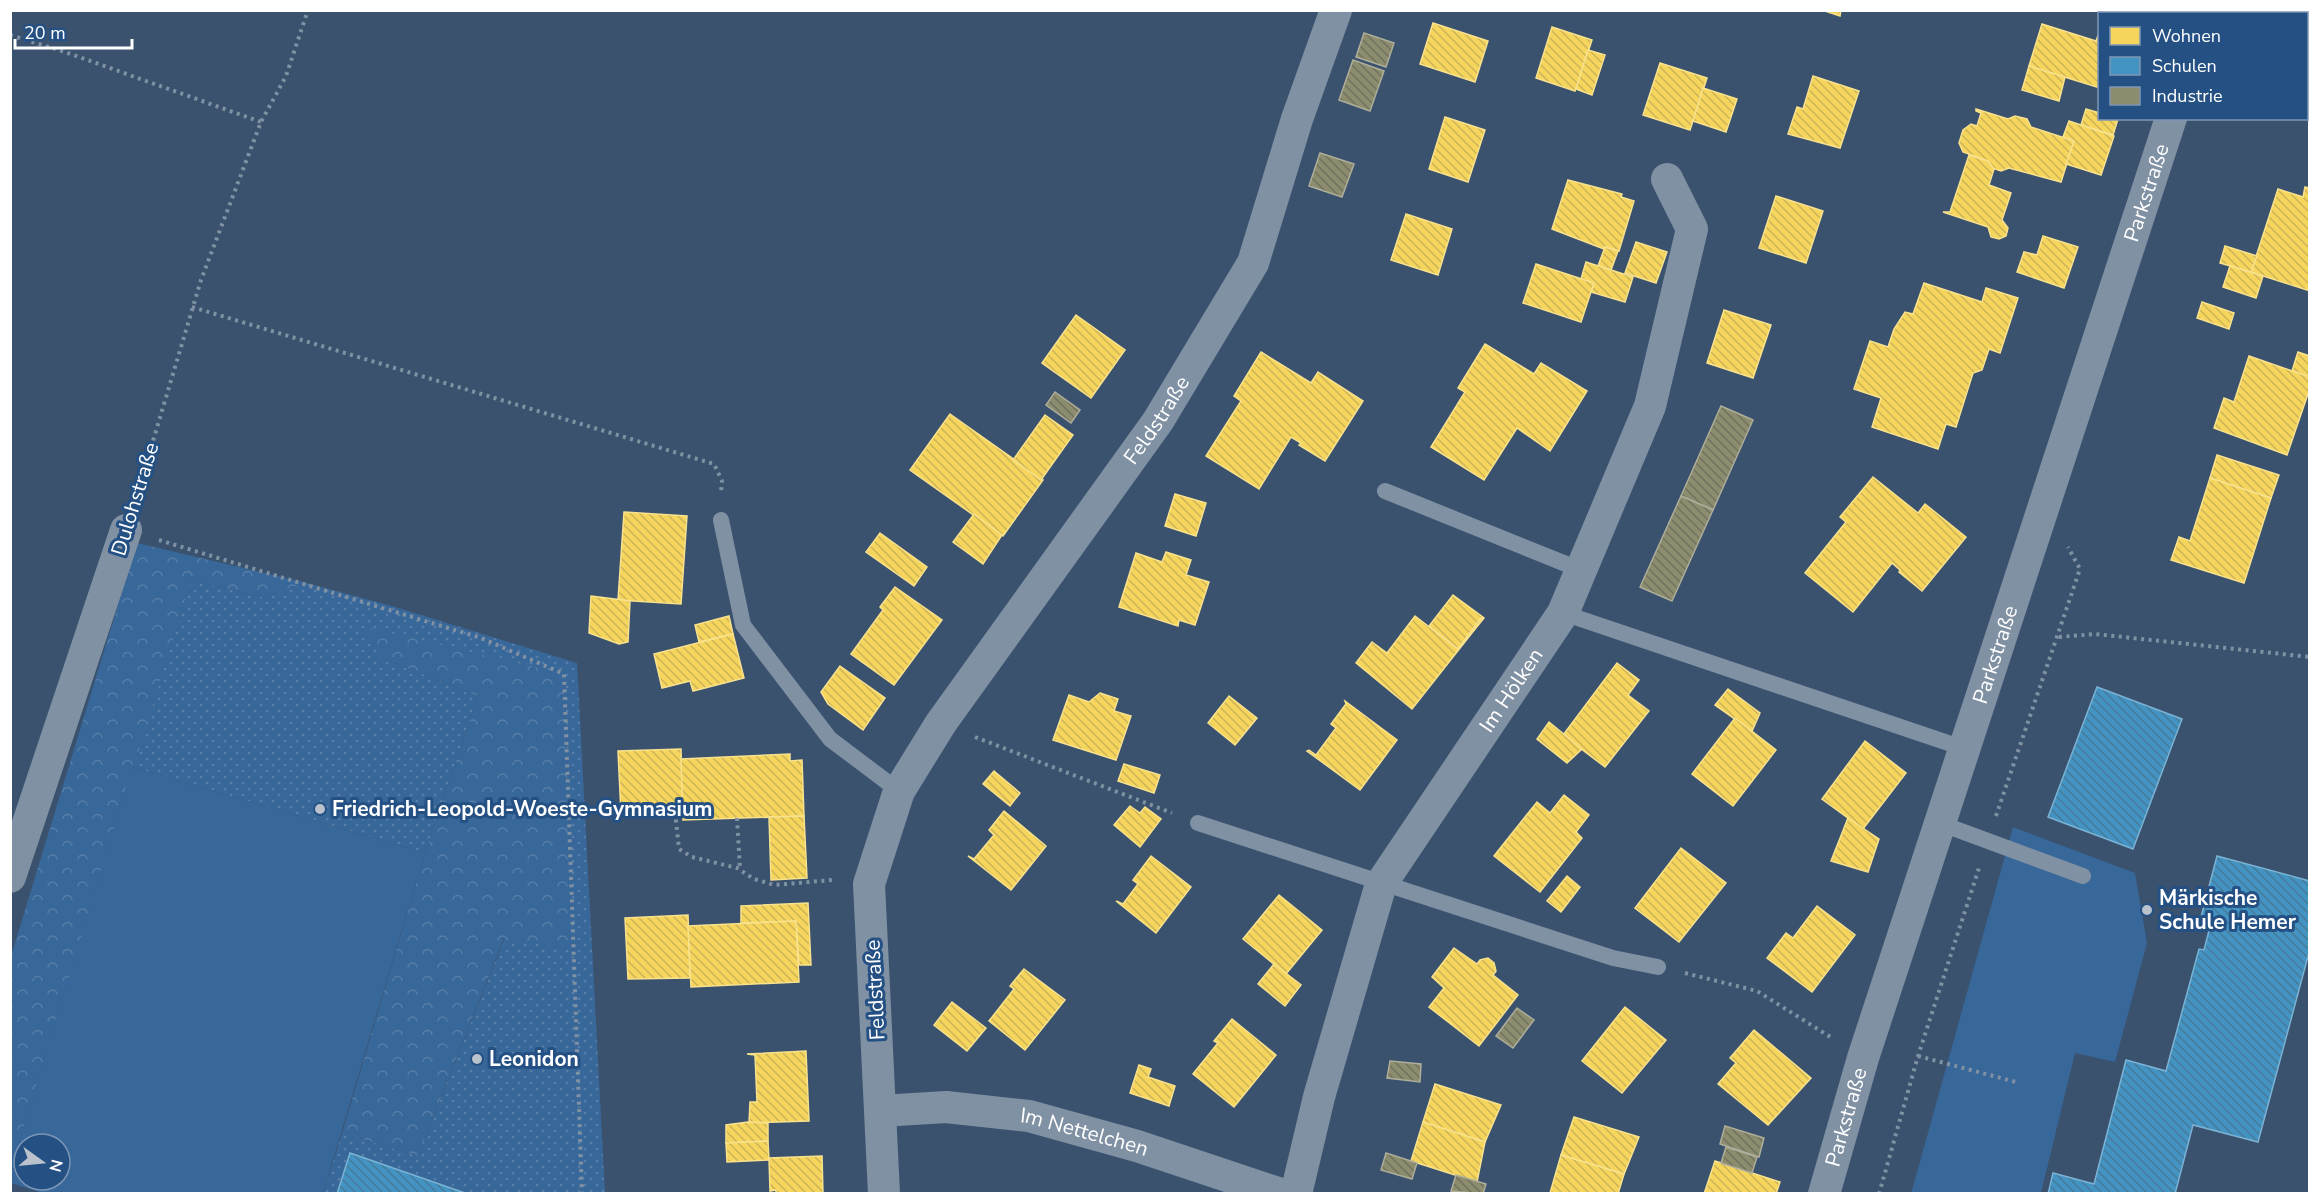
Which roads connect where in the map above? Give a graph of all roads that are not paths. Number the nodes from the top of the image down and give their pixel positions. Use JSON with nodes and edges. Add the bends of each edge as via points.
{"nodes":[{"id":1,"x":1336,"y":10,"type":"edge"},
{"id":2,"x":2170,"y":120,"type":"edge"},
{"id":3,"x":1668,"y":179,"type":"dead end"},
{"id":4,"x":1385,"y":491,"type":"dead end"},
{"id":5,"x":721,"y":520,"type":"road end"},
{"id":6,"x":126,"y":530,"type":"road end"},
{"id":7,"x":1581,"y":570,"type":"junction"},
{"id":8,"x":1563,"y":613,"type":"junction"},
{"id":9,"x":1966,"y":749,"type":"junction"},
{"id":10,"x":899,"y":790,"type":"junction"},
{"id":11,"x":1198,"y":823,"type":"road end"},
{"id":12,"x":1942,"y":824,"type":"junction"},
{"id":13,"x":2083,"y":876,"type":"dead end"},
{"id":14,"x":10,"y":877,"type":"edge"},
{"id":15,"x":1381,"y":884,"type":"junction"},
{"id":16,"x":1658,"y":967,"type":"road end"},
{"id":17,"x":881,"y":1111,"type":"junction"},
{"id":18,"x":884,"y":1194,"type":"edge"},
{"id":19,"x":1281,"y":1194,"type":"edge"},
{"id":20,"x":1296,"y":1194,"type":"edge"},
{"id":21,"x":1824,"y":1194,"type":"edge"}],
"edges":[{"from":1,"to":10,"type":"street","name":"Feldstraße","via":[[1297,119],[1253,263],[1158,421],[941,723]]},
{"from":2,"to":9,"type":"street","name":"Parkstraße"},
{"from":3,"to":7,"type":"street","name":"Im Hölken","via":[[1692,229],[1650,406]]},
{"from":4,"to":7,"type":"lane"},
{"from":5,"to":10,"type":"lane","via":[[743,625],[830,739]]},
{"from":6,"to":14,"type":"street","name":"Dulohstraße"},
{"from":7,"to":8,"type":"street","name":"Im Hölken"},
{"from":8,"to":9,"type":"lane"},
{"from":8,"to":15,"type":"street","name":"Im Hölken"},
{"from":9,"to":12,"type":"street","name":"Parkstraße"},
{"from":10,"to":17,"type":"street","name":"Feldstraße","via":[[869,884]]},
{"from":11,"to":15,"type":"lane"},
{"from":12,"to":13,"type":"lane"},
{"from":12,"to":21,"type":"street","name":"Parkstraße","via":[[1863,1058]]},
{"from":15,"to":16,"type":"lane","via":[[1613,958]]},
{"from":15,"to":20,"type":"street","name":"Im Hölken","via":[[1319,1097]]},
{"from":17,"to":18,"type":"street","name":"Feldstraße"},
{"from":17,"to":19,"type":"street","name":"Im Nettelchen","via":[[946,1107],[1029,1116],[1137,1146]]}]}
